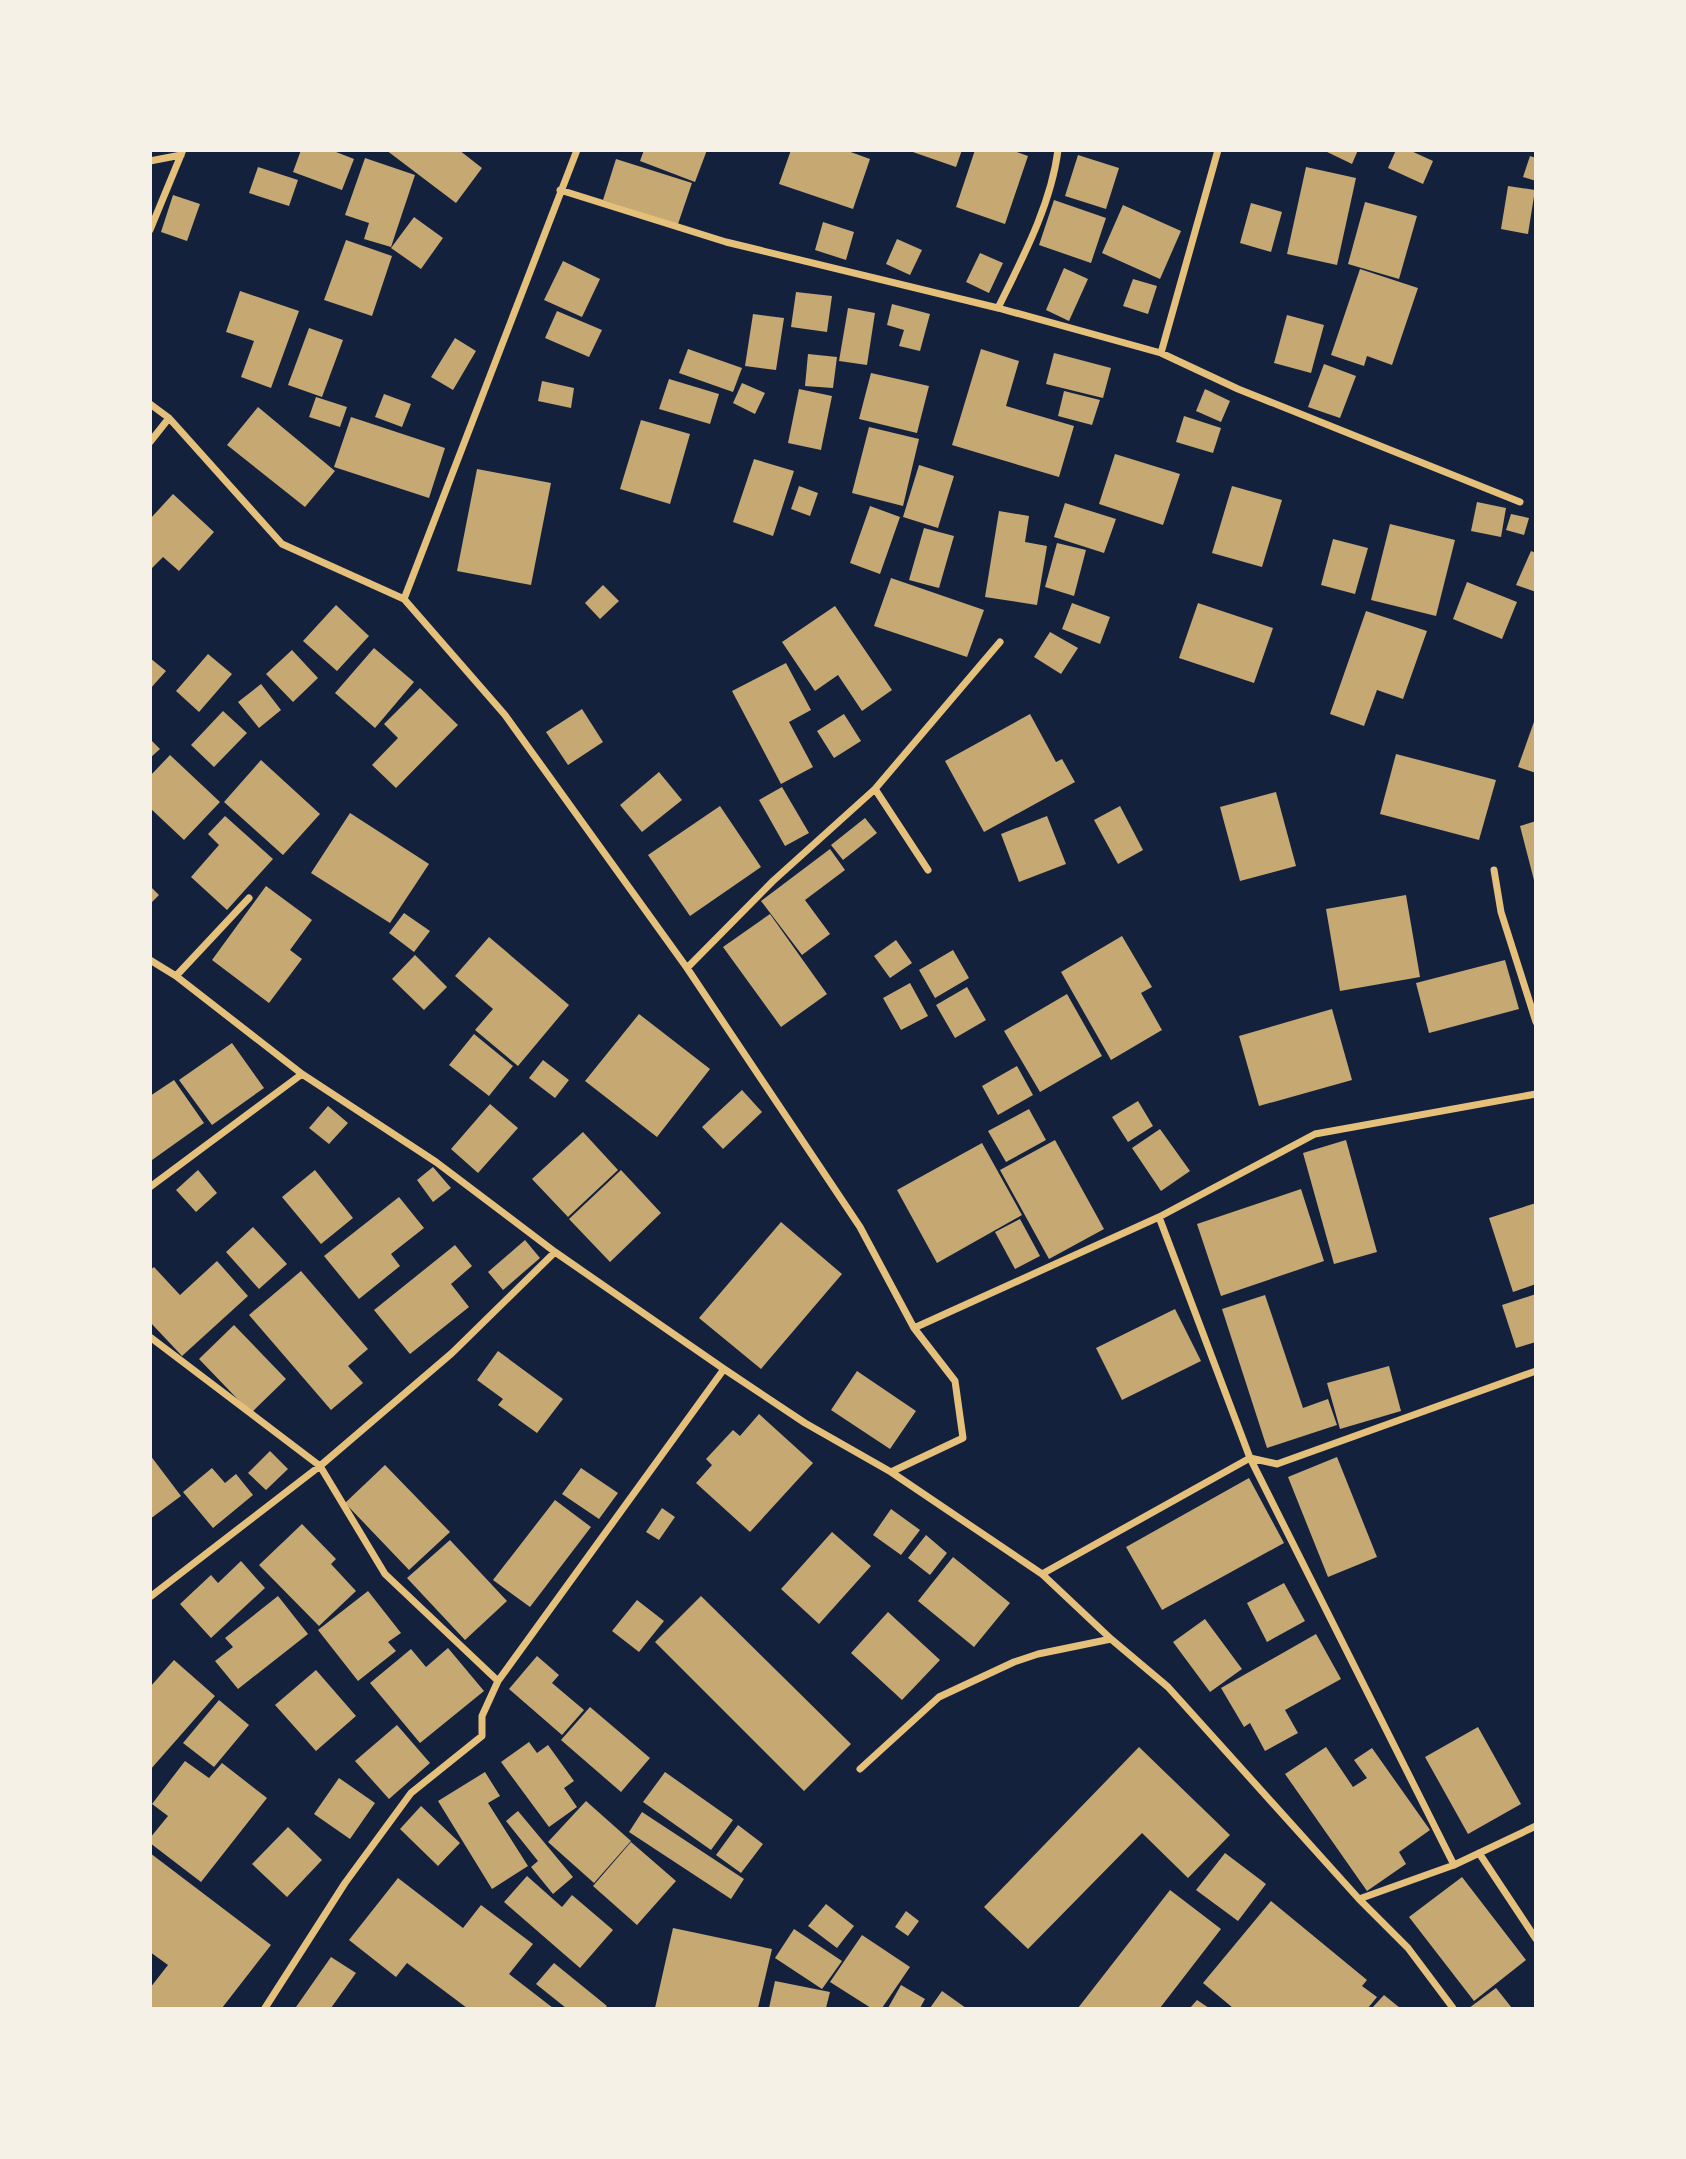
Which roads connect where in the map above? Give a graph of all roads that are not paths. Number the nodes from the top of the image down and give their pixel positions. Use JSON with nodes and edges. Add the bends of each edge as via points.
{"nodes":[{"id":1,"x":576,"y":150,"type":"edge"},
{"id":2,"x":1058,"y":150,"type":"edge"},
{"id":3,"x":1218,"y":150,"type":"edge"},
{"id":4,"x":182,"y":153,"type":"edge"},
{"id":5,"x":150,"y":161,"type":"edge"},
{"id":6,"x":560,"y":190,"type":"junction"},
{"id":7,"x":150,"y":229,"type":"edge"},
{"id":8,"x":998,"y":308,"type":"junction"},
{"id":9,"x":1161,"y":353,"type":"junction"},
{"id":10,"x":150,"y":404,"type":"edge"},
{"id":11,"x":169,"y":418,"type":"junction"},
{"id":12,"x":150,"y":442,"type":"edge"},
{"id":13,"x":1520,"y":502,"type":"dead end"},
{"id":14,"x":404,"y":599,"type":"junction"},
{"id":15,"x":1000,"y":642,"type":"dead end"},
{"id":16,"x":875,"y":789,"type":"junction"},
{"id":17,"x":928,"y":870,"type":"dead end"},
{"id":18,"x":1494,"y":870,"type":"dead end"},
{"id":19,"x":249,"y":898,"type":"dead end"},
{"id":20,"x":150,"y":960,"type":"edge"},
{"id":21,"x":687,"y":968,"type":"junction"},
{"id":22,"x":176,"y":976,"type":"junction"},
{"id":23,"x":1535,"y":1022,"type":"edge"},
{"id":24,"x":302,"y":1074,"type":"junction"},
{"id":25,"x":1535,"y":1094,"type":"edge"},
{"id":26,"x":150,"y":1187,"type":"edge"},
{"id":27,"x":1159,"y":1217,"type":"junction"},
{"id":28,"x":555,"y":1252,"type":"junction"},
{"id":29,"x":914,"y":1328,"type":"junction"},
{"id":30,"x":150,"y":1337,"type":"edge"},
{"id":31,"x":724,"y":1369,"type":"junction"},
{"id":32,"x":1535,"y":1371,"type":"edge"},
{"id":33,"x":1250,"y":1458,"type":"junction"},
{"id":34,"x":320,"y":1466,"type":"junction"},
{"id":35,"x":891,"y":1472,"type":"junction"},
{"id":36,"x":1042,"y":1574,"type":"junction"},
{"id":37,"x":150,"y":1597,"type":"edge"},
{"id":38,"x":1111,"y":1639,"type":"junction"},
{"id":39,"x":498,"y":1681,"type":"junction"},
{"id":40,"x":860,"y":1769,"type":"dead end"},
{"id":41,"x":1535,"y":1826,"type":"edge"},
{"id":42,"x":1479,"y":1853,"type":"junction"},
{"id":43,"x":1454,"y":1865,"type":"junction"},
{"id":44,"x":1359,"y":1899,"type":"junction"},
{"id":45,"x":1535,"y":1939,"type":"edge"},
{"id":46,"x":265,"y":2008,"type":"edge"},
{"id":47,"x":1453,"y":2008,"type":"edge"}],
"edges":[{"from":1,"to":6,"type":"street"},
{"from":2,"to":8,"type":"street","via":[[1048,195]]},
{"from":3,"to":9,"type":"street"},
{"from":4,"to":5,"type":"street"},
{"from":4,"to":7,"type":"street"},
{"from":6,"to":8,"type":"street","via":[[726,242]]},
{"from":6,"to":14,"type":"street"},
{"from":8,"to":9,"type":"street"},
{"from":9,"to":13,"type":"street"},
{"from":10,"to":11,"type":"street"},
{"from":11,"to":12,"type":"street"},
{"from":11,"to":14,"type":"street","via":[[282,544]]},
{"from":14,"to":21,"type":"street","via":[[505,715]]},
{"from":15,"to":16,"type":"street"},
{"from":16,"to":17,"type":"street"},
{"from":16,"to":21,"type":"street","via":[[773,881]]},
{"from":18,"to":23,"type":"street","via":[[1501,912]]},
{"from":19,"to":22,"type":"street"},
{"from":20,"to":22,"type":"street"},
{"from":21,"to":29,"type":"street","via":[[860,1227]]},
{"from":22,"to":24,"type":"street"},
{"from":24,"to":26,"type":"street"},
{"from":24,"to":28,"type":"street","via":[[436,1162]]},
{"from":25,"to":27,"type":"street","via":[[1315,1134]]},
{"from":27,"to":29,"type":"street"},
{"from":27,"to":33,"type":"street"},
{"from":28,"to":31,"type":"street"},
{"from":28,"to":34,"type":"street","via":[[452,1353]]},
{"from":29,"to":35,"type":"street","via":[[955,1381],[964,1438]]},
{"from":30,"to":34,"type":"street"},
{"from":31,"to":35,"type":"street"},
{"from":31,"to":39,"type":"street"},
{"from":32,"to":33,"type":"street","via":[[1277,1464]]},
{"from":33,"to":36,"type":"street"},
{"from":33,"to":43,"type":"street"},
{"from":34,"to":37,"type":"street"},
{"from":34,"to":39,"type":"street","via":[[385,1574]]},
{"from":35,"to":36,"type":"street"},
{"from":36,"to":38,"type":"street"},
{"from":38,"to":40,"type":"street","via":[[1014,1662],[939,1697]]},
{"from":38,"to":44,"type":"street","via":[[1168,1687]]},
{"from":39,"to":46,"type":"street","via":[[482,1716],[482,1736],[411,1793],[345,1883]]},
{"from":41,"to":42,"type":"street"},
{"from":42,"to":43,"type":"street"},
{"from":42,"to":45,"type":"street"},
{"from":43,"to":44,"type":"street"},
{"from":44,"to":47,"type":"street","via":[[1408,1948]]}]}
